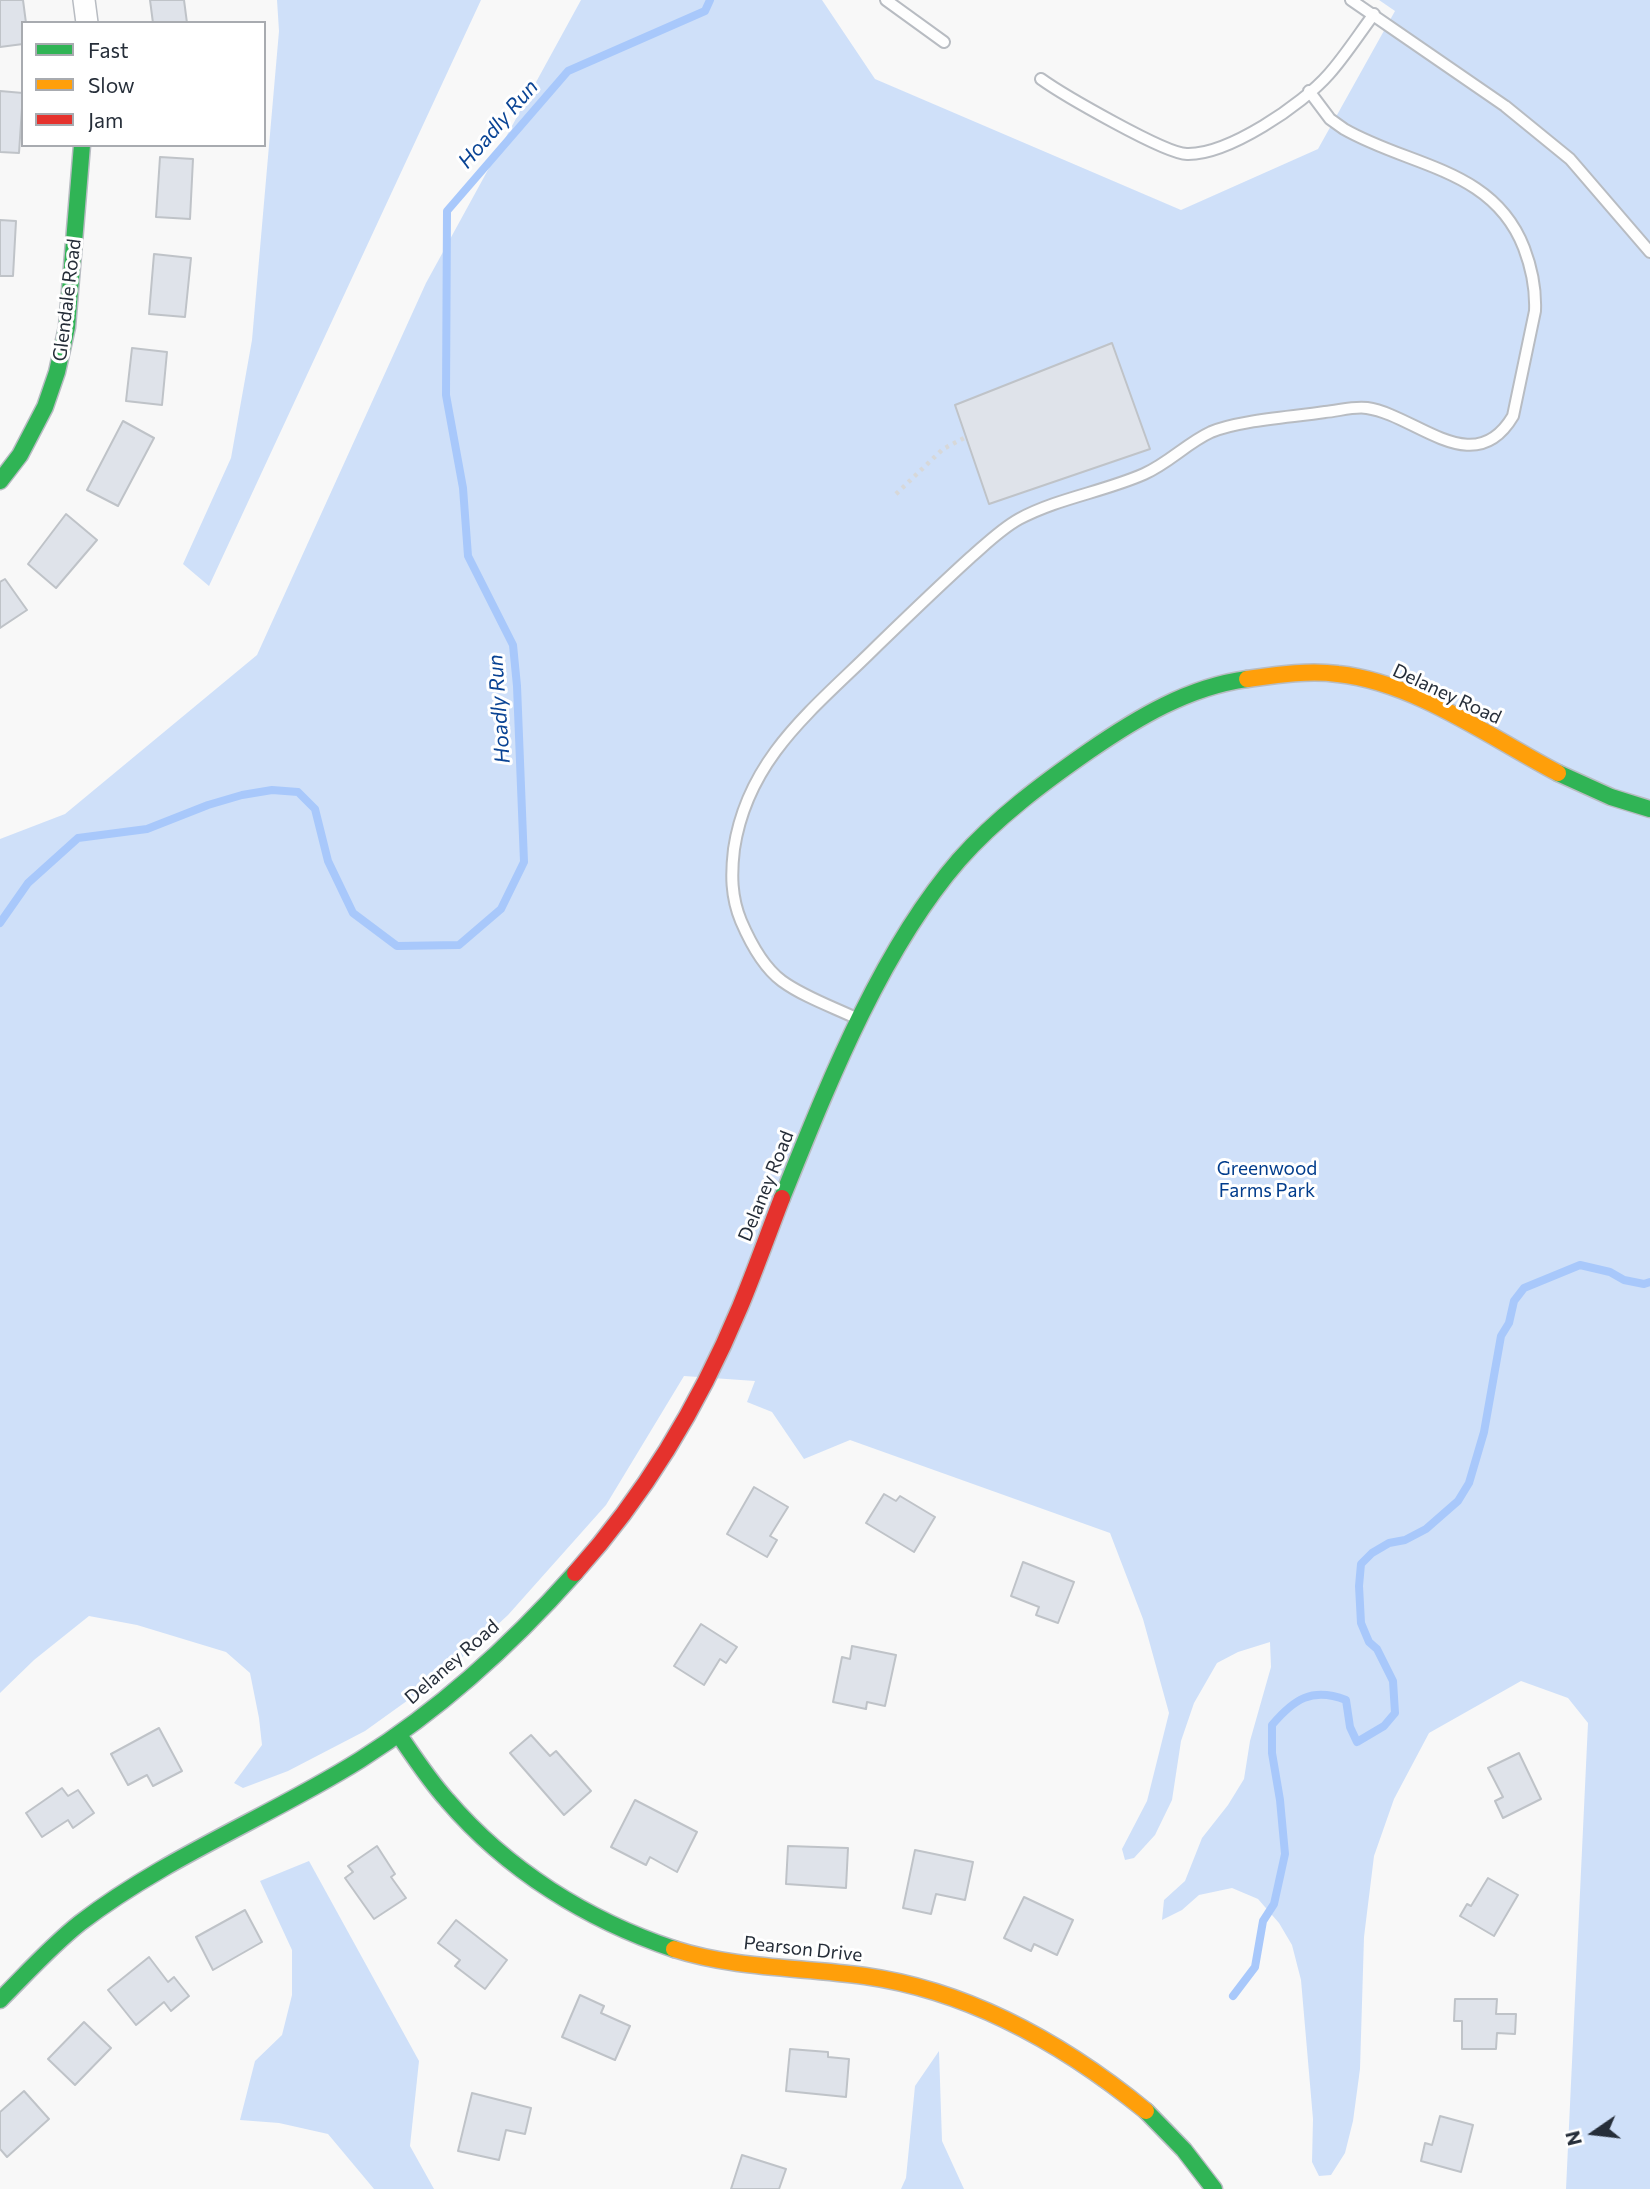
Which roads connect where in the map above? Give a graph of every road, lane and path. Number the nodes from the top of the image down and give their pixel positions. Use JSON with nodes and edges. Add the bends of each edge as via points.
{"nodes":[{"id":1,"x":84,"y":0,"type":"edge"},
{"id":2,"x":886,"y":0,"type":"edge"},
{"id":3,"x":1351,"y":0,"type":"edge"},
{"id":4,"x":1374,"y":14,"type":"junction"},
{"id":5,"x":87,"y":21,"type":"edge"},
{"id":6,"x":944,"y":42,"type":"dead end"},
{"id":7,"x":1041,"y":79,"type":"dead end"},
{"id":8,"x":1309,"y":91,"type":"junction"},
{"id":9,"x":82,"y":147,"type":"edge"},
{"id":10,"x":1650,"y":252,"type":"edge"},
{"id":11,"x":966,"y":437,"type":"dead end"},
{"id":12,"x":0,"y":481,"type":"edge"},
{"id":13,"x":896,"y":494,"type":"dead end"},
{"id":14,"x":1650,"y":809,"type":"edge"},
{"id":15,"x":860,"y":1020,"type":"junction"},
{"id":16,"x":399,"y":1735,"type":"junction"},
{"id":17,"x":0,"y":2000,"type":"edge"},
{"id":18,"x":1214,"y":2189,"type":"edge"}],
"edges":[{"from":1,"to":5,"type":"street"},
{"from":2,"to":6,"type":"lane"},
{"from":3,"to":4,"type":"lane"},
{"from":4,"to":8,"type":"lane","via":[[1327,76]]},
{"from":4,"to":10,"type":"lane","via":[[1505,106],[1570,159]]},
{"from":7,"to":8,"type":"lane","via":[[1070,99],[1185,155],[1236,142]]},
{"from":8,"to":15,"type":"lane","via":[[1330,119],[1345,129],[1474,187],[1510,219],[1529,261],[1535,299],[1513,416],[1496,437],[1475,444],[1448,442],[1387,412],[1364,407],[1215,431],[1145,474],[1018,519],[963,564],[773,752],[753,786],[737,834],[733,893],[756,950],[792,988]]},
{"from":9,"to":12,"type":"street","name":"Glendale Road","via":[[67,327],[57,372],[20,455]]},
{"from":11,"to":13,"type":"path","via":[[943,449]]},
{"from":14,"to":15,"type":"street","name":"Delaney Road","via":[[1594,792],[1441,710],[1380,685],[1342,674],[1314,673],[1266,675],[1219,684],[1139,716],[1034,792],[984,835],[919,912]]},
{"from":15,"to":16,"type":"street","name":"Delaney Road","via":[[714,1366],[634,1500],[513,1638]]},
{"from":16,"to":17,"type":"street","name":"Delaney Road","via":[[90,1915]]},
{"from":16,"to":18,"type":"street","name":"Pearson Drive","via":[[456,1812],[505,1858],[593,1916],[705,1958],[868,1976],[923,1987],[977,2006],[1031,2031],[1124,2093],[1174,2138]]}]}
